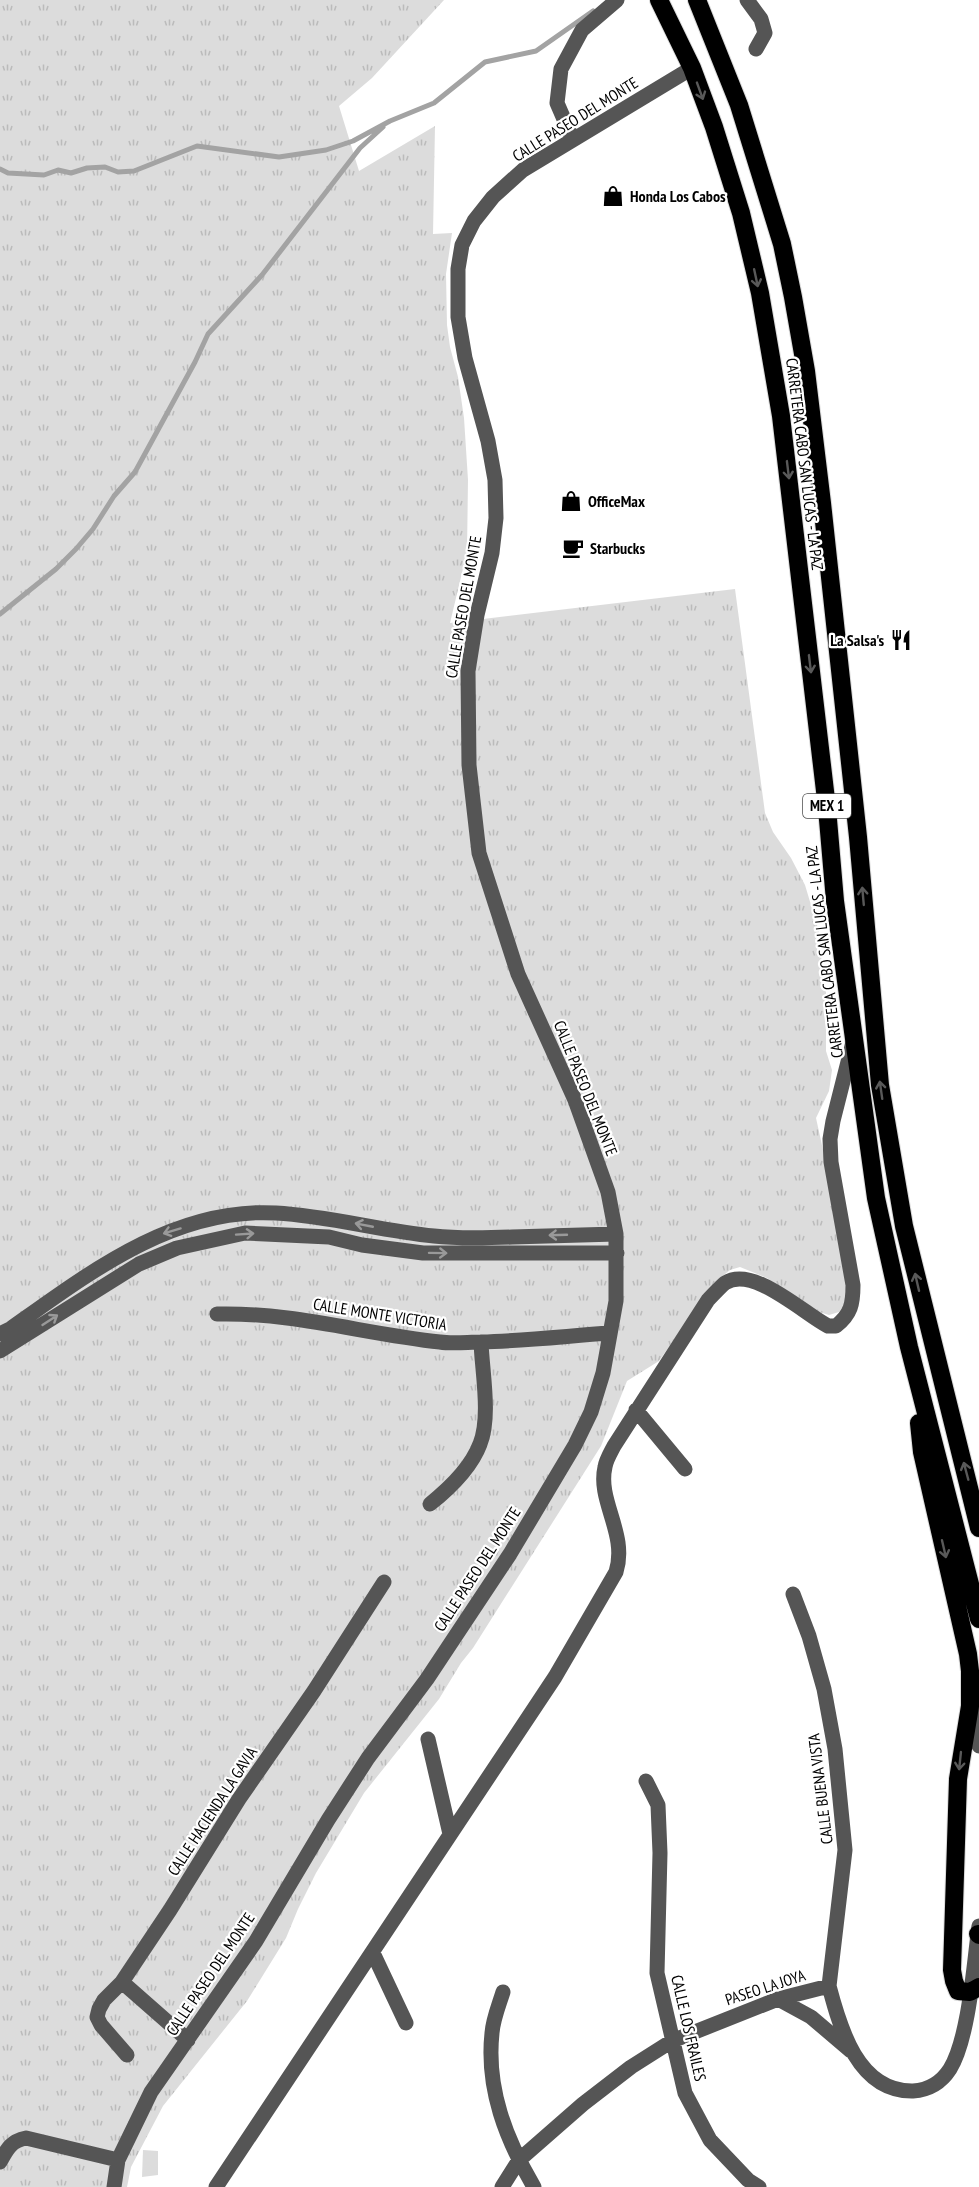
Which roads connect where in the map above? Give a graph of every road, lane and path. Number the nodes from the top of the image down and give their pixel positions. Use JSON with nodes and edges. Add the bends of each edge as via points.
{"nodes":[{"id":1,"x":617,"y":0,"type":"edge"},
{"id":2,"x":658,"y":0,"type":"edge"},
{"id":3,"x":697,"y":0,"type":"edge"},
{"id":4,"x":747,"y":0,"type":"edge"},
{"id":5,"x":756,"y":49,"type":"dead end"},
{"id":6,"x":692,"y":68,"type":"junction"},
{"id":7,"x":573,"y":140,"type":"junction"},
{"id":8,"x":854,"y":1039,"type":"junction"},
{"id":9,"x":330,"y":1218,"type":"junction"},
{"id":10,"x":616,"y":1234,"type":"junction"},
{"id":11,"x":329,"y":1237,"type":"junction"},
{"id":12,"x":616,"y":1253,"type":"junction"},
{"id":13,"x":217,"y":1314,"type":"dead end"},
{"id":14,"x":610,"y":1333,"type":"junction"},
{"id":15,"x":0,"y":1334,"type":"edge"},
{"id":16,"x":481,"y":1342,"type":"junction"},
{"id":17,"x":909,"y":1347,"type":"junction"},
{"id":18,"x":0,"y":1351,"type":"edge"},
{"id":19,"x":636,"y":1410,"type":"junction"},
{"id":20,"x":686,"y":1469,"type":"dead end"},
{"id":21,"x":430,"y":1504,"type":"dead end"},
{"id":22,"x":979,"y":1528,"type":"edge"},
{"id":23,"x":384,"y":1582,"type":"dead end"},
{"id":24,"x":793,"y":1594,"type":"dead end"},
{"id":25,"x":979,"y":1619,"type":"edge"},
{"id":26,"x":969,"y":1654,"type":"junction"},
{"id":27,"x":428,"y":1739,"type":"dead end"},
{"id":28,"x":979,"y":1746,"type":"edge"},
{"id":29,"x":646,"y":1781,"type":"dead end"},
{"id":30,"x":450,"y":1834,"type":"junction"},
{"id":31,"x":979,"y":1932,"type":"edge"},
{"id":32,"x":373,"y":1953,"type":"junction"},
{"id":33,"x":122,"y":1982,"type":"junction"},
{"id":34,"x":829,"y":1986,"type":"junction"},
{"id":35,"x":975,"y":1990,"type":"edge"},
{"id":36,"x":503,"y":1992,"type":"dead end"},
{"id":37,"x":778,"y":2000,"type":"junction"},
{"id":38,"x":406,"y":2023,"type":"dead end"},
{"id":39,"x":188,"y":2040,"type":"junction"},
{"id":40,"x":672,"y":2041,"type":"junction"},
{"id":41,"x":854,"y":2054,"type":"junction"},
{"id":42,"x":127,"y":2055,"type":"dead end"},
{"id":43,"x":118,"y":2160,"type":"junction"},
{"id":44,"x":519,"y":2160,"type":"junction"},
{"id":45,"x":0,"y":2162,"type":"edge"},
{"id":46,"x":114,"y":2187,"type":"edge"},
{"id":47,"x":216,"y":2187,"type":"edge"},
{"id":48,"x":502,"y":2187,"type":"edge"},
{"id":49,"x":534,"y":2187,"type":"edge"},
{"id":50,"x":759,"y":2187,"type":"edge"}],
"edges":[{"from":1,"to":7,"type":"street","via":[[582,30],[561,69],[556,103]]},
{"from":2,"to":6,"type":"highway","name":"CARRETERA CABO SAN LUCAS - LA PAZ","number":"MEX 1"},
{"from":22,"to":3,"type":"highway","name":"CARRETERA CABO SAN LUCAS - LA PAZ","number":"MEX 1","one_way":true,"via":[[904,1226],[880,1085],[826,546],[806,371],[793,297],[782,244],[739,105]]},
{"from":4,"to":5,"type":"street","via":[[761,19],[765,33]]},
{"from":6,"to":7,"type":"street","name":"CALLE PASEO DEL MONTE"},
{"from":6,"to":8,"type":"highway","name":"CARRETERA CABO SAN LUCAS - LA PAZ","number":"MEX 1","one_way":true,"via":[[741,213],[771,350]]},
{"from":7,"to":10,"type":"street","name":"CALLE PASEO DEL MONTE","via":[[523,170],[493,197],[474,220],[462,245],[458,269],[458,317],[488,441],[496,499],[492,553],[468,671],[469,765],[478,853],[490,894],[518,974],[579,1110],[608,1192]]},
{"from":8,"to":17,"type":"highway","name":"CARRETERA CABO SAN LUCAS - LA PAZ","number":"MEX 1","via":[[876,1198]]},
{"from":8,"to":19,"type":"street","via":[[830,1139],[853,1285],[850,1311],[836,1326],[828,1326],[759,1282],[741,1278],[726,1283],[708,1300]]},
{"from":10,"to":9,"type":"street","one_way":true,"via":[[435,1237]]},
{"from":9,"to":11,"type":"street"},
{"from":9,"to":15,"type":"street","one_way":true,"via":[[275,1212],[236,1215],[162,1234],[112,1258]]},
{"from":10,"to":12,"type":"street","name":"CALLE PASEO DEL MONTE"},
{"from":11,"to":12,"type":"street","one_way":true,"via":[[423,1253]]},
{"from":18,"to":11,"type":"street","one_way":true,"via":[[139,1264],[177,1248],[245,1233]]},
{"from":12,"to":14,"type":"street","name":"CALLE PASEO DEL MONTE","via":[[616,1301]]},
{"from":13,"to":16,"type":"street","name":"CALLE MONTE VICTORIA","via":[[292,1318],[443,1343]]},
{"from":14,"to":16,"type":"street","name":"CALLE MONTE VICTORIA"},
{"from":14,"to":39,"type":"street","name":"CALLE PASEO DEL MONTE","via":[[591,1412],[562,1469],[427,1679],[368,1758],[256,1941]]},
{"from":16,"to":21,"type":"street","via":[[485,1408],[480,1444],[449,1489]]},
{"from":17,"to":25,"type":"highway","name":"CARRETERA CABO SAN LUCAS - LA PAZ","number":"MEX 1"},
{"from":17,"to":26,"type":"highway","one_way":true,"via":[[922,1452]]},
{"from":19,"to":20,"type":"street"},
{"from":19,"to":30,"type":"street","via":[[605,1467],[604,1485],[620,1547],[616,1572],[555,1677]]},
{"from":23,"to":33,"type":"street","name":"CALLE HACIENDA LA GAVIA"},
{"from":24,"to":34,"type":"street","name":"CALLE BUENA VISTA","via":[[824,1689],[835,1749],[845,1851]]},
{"from":26,"to":28,"type":"street"},
{"from":26,"to":35,"type":"highway","one_way":true,"via":[[970,1706],[957,1804],[952,1970],[958,1991]]},
{"from":27,"to":30,"type":"street"},
{"from":29,"to":40,"type":"street","name":"CALLE LOS FRAILES","via":[[658,1805],[657,1973]]},
{"from":30,"to":32,"type":"street"},
{"from":31,"to":35,"type":"street","name":"PASEO LA JOYA"},
{"from":32,"to":38,"type":"street"},
{"from":32,"to":47,"type":"street"},
{"from":33,"to":39,"type":"street"},
{"from":33,"to":42,"type":"street","name":"CALLE HACIENDA LA GAVIA","via":[[104,2000],[97,2017]]},
{"from":34,"to":37,"type":"street","name":"PASEO LA JOYA"},
{"from":34,"to":41,"type":"street","name":"PASEO LA JOYA","via":[[837,2017]]},
{"from":35,"to":41,"type":"street","name":"PASEO LA JOYA","via":[[951,2068],[938,2084],[903,2091],[883,2084],[866,2072]]},
{"from":36,"to":44,"type":"street","via":[[492,2030],[490,2066],[494,2096]]},
{"from":37,"to":40,"type":"street","name":"PASEO LA JOYA"},
{"from":37,"to":41,"type":"street","via":[[811,2017]]},
{"from":39,"to":43,"type":"street","name":"CALLE PASEO DEL MONTE","via":[[151,2092]]},
{"from":40,"to":44,"type":"street","name":"PASEO LA JOYA","via":[[583,2104]]},
{"from":40,"to":50,"type":"street","name":"CALLE LOS FRAILES","via":[[685,2093],[710,2140]]},
{"from":43,"to":45,"type":"street","via":[[26,2138],[16,2140]]},
{"from":43,"to":46,"type":"street","name":"CALLE PASEO DEL MONTE"},
{"from":44,"to":48,"type":"street","name":"PASEO LA JOYA"},
{"from":44,"to":49,"type":"street"}]}
